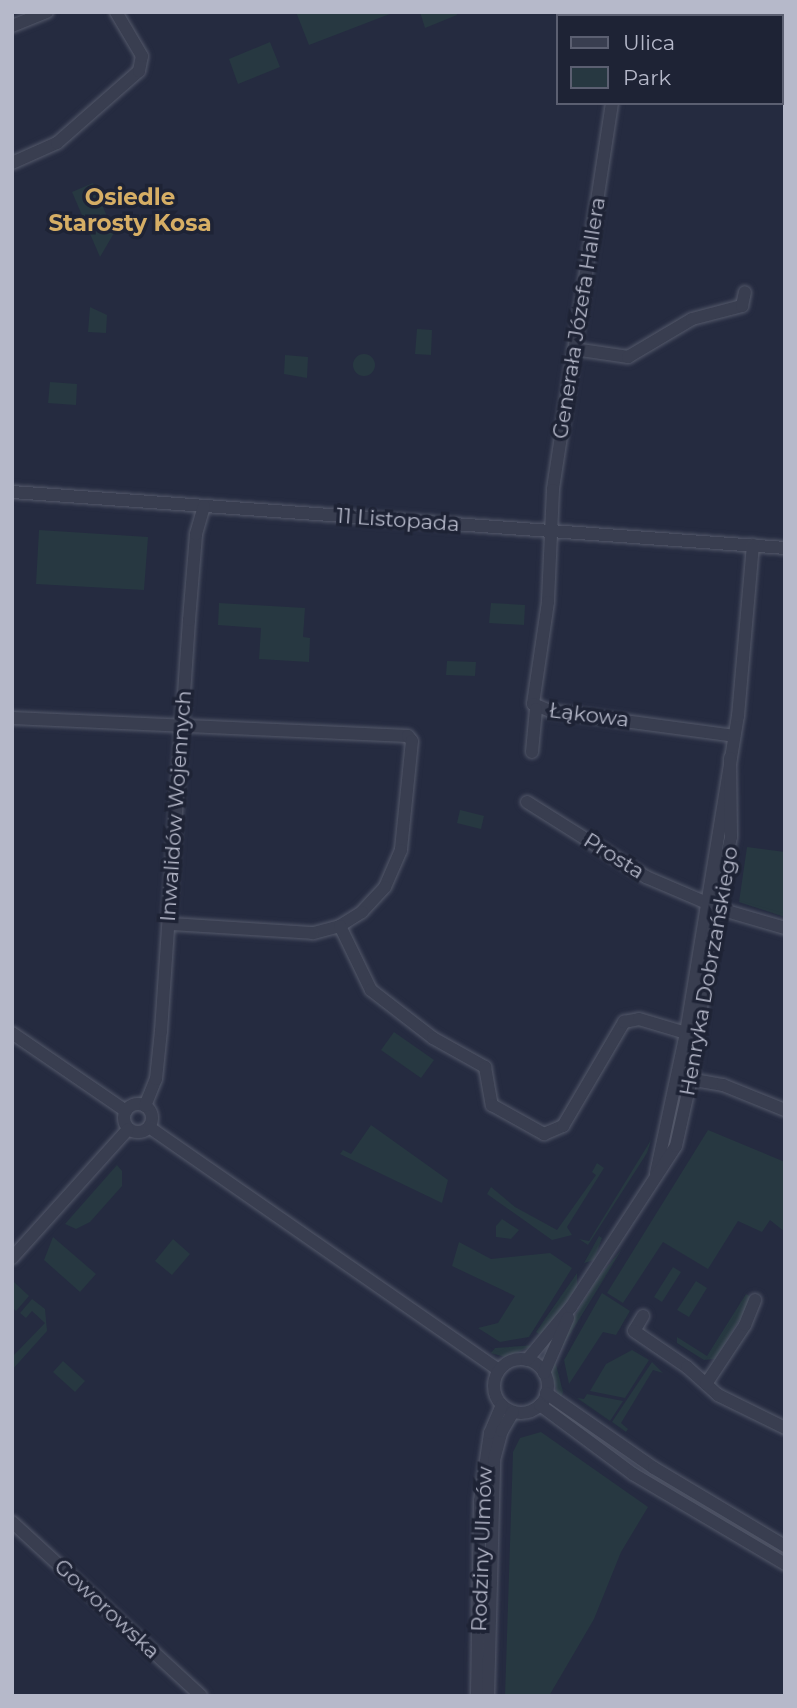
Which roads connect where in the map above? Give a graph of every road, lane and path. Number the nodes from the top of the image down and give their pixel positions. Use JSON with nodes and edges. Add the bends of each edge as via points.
{"nodes":[{"id":1,"x":47,"y":12,"type":"edge"},
{"id":2,"x":117,"y":12,"type":"edge"},
{"id":3,"x":12,"y":26,"type":"edge"},
{"id":4,"x":783,"y":44,"type":"edge"},
{"id":5,"x":785,"y":59,"type":"edge"},
{"id":6,"x":612,"y":105,"type":"edge"},
{"id":7,"x":12,"y":163,"type":"edge"},
{"id":8,"x":745,"y":292,"type":"dead end"},
{"id":9,"x":574,"y":349,"type":"junction"},
{"id":10,"x":12,"y":492,"type":"edge"},
{"id":11,"x":204,"y":506,"type":"junction"},
{"id":12,"x":552,"y":533,"type":"junction"},
{"id":13,"x":752,"y":545,"type":"junction"},
{"id":14,"x":785,"y":548,"type":"edge"},
{"id":15,"x":536,"y":709,"type":"junction"},
{"id":16,"x":12,"y":718,"type":"edge"},
{"id":17,"x":181,"y":725,"type":"junction"},
{"id":18,"x":734,"y":736,"type":"junction"},
{"id":19,"x":532,"y":752,"type":"dead end"},
{"id":20,"x":730,"y":758,"type":"junction"},
{"id":21,"x":527,"y":802,"type":"dead end"},
{"id":22,"x":705,"y":903,"type":"junction"},
{"id":23,"x":719,"y":908,"type":"junction"},
{"id":24,"x":169,"y":924,"type":"junction"},
{"id":25,"x":340,"y":926,"type":"junction"},
{"id":26,"x":785,"y":928,"type":"edge"},
{"id":27,"x":12,"y":1033,"type":"edge"},
{"id":28,"x":686,"y":1033,"type":"junction"},
{"id":29,"x":676,"y":1077,"type":"junction"},
{"id":30,"x":691,"y":1079,"type":"junction"},
{"id":31,"x":145,"y":1106,"type":"junction"},
{"id":32,"x":785,"y":1110,"type":"edge"},
{"id":33,"x":125,"y":1111,"type":"junction"},
{"id":34,"x":149,"y":1127,"type":"junction"},
{"id":35,"x":128,"y":1129,"type":"junction"},
{"id":36,"x":656,"y":1175,"type":"junction"},
{"id":37,"x":12,"y":1258,"type":"edge"},
{"id":38,"x":755,"y":1300,"type":"dead end"},
{"id":39,"x":571,"y":1307,"type":"junction"},
{"id":40,"x":643,"y":1316,"type":"dead end"},
{"id":41,"x":527,"y":1360,"type":"junction"},
{"id":42,"x":499,"y":1370,"type":"junction"},
{"id":43,"x":544,"y":1373,"type":"junction"},
{"id":44,"x":706,"y":1384,"type":"junction"},
{"id":45,"x":547,"y":1393,"type":"junction"},
{"id":46,"x":540,"y":1405,"type":"junction"},
{"id":47,"x":507,"y":1408,"type":"junction"},
{"id":48,"x":785,"y":1428,"type":"edge"},
{"id":49,"x":12,"y":1522,"type":"edge"},
{"id":50,"x":785,"y":1546,"type":"edge"},
{"id":51,"x":785,"y":1564,"type":"edge"},
{"id":52,"x":201,"y":1696,"type":"edge"},
{"id":53,"x":477,"y":1696,"type":"edge"},
{"id":54,"x":488,"y":1696,"type":"edge"}],
"edges":[{"from":1,"to":3,"type":"street"},
{"from":2,"to":7,"type":"street","via":[[142,56],[139,71],[57,143]]},
{"from":4,"to":5,"type":"street"},
{"from":6,"to":9,"type":"street","name":"Generała Józefa Hallera"},
{"from":8,"to":9,"type":"street","via":[[741,306],[692,319],[628,357]]},
{"from":9,"to":12,"type":"street","name":"Generała Józefa Hallera","via":[[552,491]]},
{"from":10,"to":11,"type":"street","name":"11 Listopada"},
{"from":11,"to":12,"type":"street","name":"11 Listopada"},
{"from":11,"to":17,"type":"street","name":"Inwalidów Wojennych","via":[[196,534]]},
{"from":12,"to":13,"type":"street","name":"11 Listopada"},
{"from":12,"to":15,"type":"street","name":"Łąkowa"},
{"from":13,"to":14,"type":"street","name":"11 Listopada"},
{"from":13,"to":18,"type":"street","name":"Henryka Dobrzańskiego"},
{"from":15,"to":18,"type":"street","name":"Łąkowa"},
{"from":15,"to":19,"type":"street"},
{"from":16,"to":17,"type":"street"},
{"from":17,"to":24,"type":"street","name":"Inwalidów Wojennych"},
{"from":17,"to":25,"type":"street","via":[[408,736],[412,746],[397,863],[372,903]]},
{"from":18,"to":20,"type":"street","name":"Henryka Dobrzańskiego"},
{"from":20,"to":22,"type":"street","name":"Henryka Dobrzańskiego"},
{"from":20,"to":23,"type":"street","name":"Henryka Dobrzańskiego","via":[[733,824]]},
{"from":21,"to":22,"type":"street","name":"Prosta","via":[[646,877]]},
{"from":22,"to":23,"type":"street","name":"Prosta"},
{"from":22,"to":28,"type":"street","name":"Henryka Dobrzańskiego"},
{"from":23,"to":26,"type":"street","name":"Prosta"},
{"from":23,"to":30,"type":"street","name":"Henryka Dobrzańskiego"},
{"from":24,"to":25,"type":"street","via":[[313,933]]},
{"from":24,"to":31,"type":"street","name":"Inwalidów Wojennych","via":[[156,1079]]},
{"from":25,"to":28,"type":"street","via":[[370,990],[433,1038],[485,1067],[492,1105],[544,1134],[563,1126],[624,1022],[639,1019]]},
{"from":27,"to":33,"type":"street"},
{"from":28,"to":29,"type":"street","name":"Henryka Dobrzańskiego"},
{"from":29,"to":30,"type":"street"},
{"from":29,"to":36,"type":"street","name":"Henryka Dobrzańskiego"},
{"from":30,"to":32,"type":"street","via":[[723,1085]]},
{"from":30,"to":36,"type":"street","name":"Henryka Dobrzańskiego","via":[[676,1146]]},
{"from":31,"to":33,"type":"street","via":[[136,1104]]},
{"from":31,"to":34,"type":"street","via":[[152,1116]]},
{"from":33,"to":35,"type":"street"},
{"from":34,"to":35,"type":"street","via":[[139,1133]]},
{"from":34,"to":42,"type":"street"},
{"from":35,"to":37,"type":"street"},
{"from":36,"to":39,"type":"street","name":"Henryka Dobrzańskiego"},
{"from":38,"to":44,"type":"street","via":[[745,1325]]},
{"from":39,"to":41,"type":"street","name":"Henryka Dobrzańskiego"},
{"from":39,"to":43,"type":"street","name":"Henryka Dobrzańskiego"},
{"from":40,"to":44,"type":"street","via":[[634,1331]]},
{"from":41,"to":42,"type":"street","via":[[512,1360]]},
{"from":41,"to":43,"type":"street"},
{"from":42,"to":47,"type":"street","via":[[494,1384]]},
{"from":43,"to":45,"type":"street"},
{"from":44,"to":48,"type":"street"},
{"from":45,"to":46,"type":"street"},
{"from":45,"to":50,"type":"street","via":[[654,1468]]},
{"from":46,"to":47,"type":"street","via":[[527,1412]]},
{"from":46,"to":51,"type":"street","via":[[633,1474]]},
{"from":47,"to":53,"type":"street","name":"Rodziny Ulmów","via":[[490,1433],[480,1502]]},
{"from":47,"to":54,"type":"street","name":"Rodziny Ulmów","via":[[494,1461]]},
{"from":49,"to":52,"type":"street","name":"Goworowska"}]}
